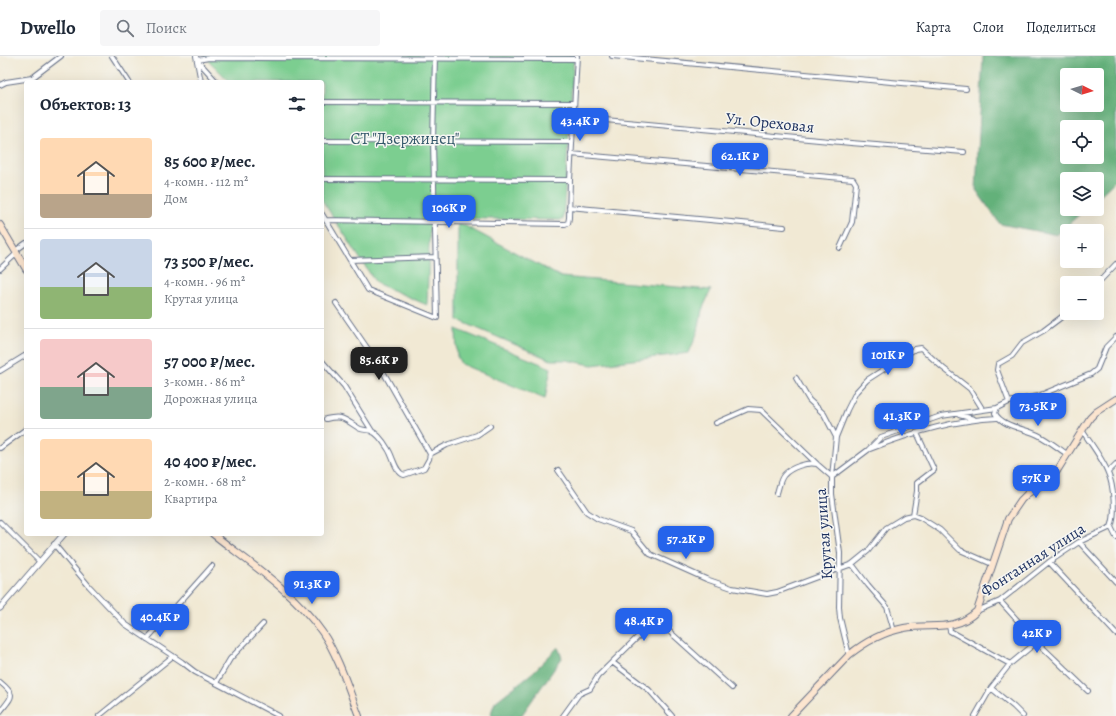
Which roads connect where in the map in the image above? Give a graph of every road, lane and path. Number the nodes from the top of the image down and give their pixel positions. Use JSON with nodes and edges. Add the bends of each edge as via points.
{"nodes":[{"id":1,"x":61,"y":56,"type":"edge"},
{"id":2,"x":112,"y":56,"type":"edge"},
{"id":3,"x":612,"y":56,"type":"edge"},
{"id":4,"x":435,"y":57,"type":"edge"},
{"id":5,"x":577,"y":57,"type":"edge"},
{"id":6,"x":196,"y":58,"type":"edge"},
{"id":7,"x":128,"y":80,"type":"edge"},
{"id":8,"x":201,"y":80,"type":"edge"},
{"id":9,"x":214,"y":80,"type":"edge"},
{"id":10,"x":0,"y":85,"type":"edge"},
{"id":11,"x":966,"y":89,"type":"dead end"},
{"id":12,"x":324,"y":102,"type":"edge"},
{"id":13,"x":434,"y":102,"type":"junction"},
{"id":14,"x":574,"y":103,"type":"junction"},
{"id":15,"x":573,"y":117,"type":"junction"},
{"id":16,"x":324,"y":141,"type":"edge"},
{"id":17,"x":433,"y":141,"type":"junction"},
{"id":18,"x":572,"y":142,"type":"junction"},
{"id":19,"x":964,"y":152,"type":"dead end"},
{"id":20,"x":571,"y":154,"type":"junction"},
{"id":21,"x":324,"y":178,"type":"edge"},
{"id":22,"x":434,"y":180,"type":"junction"},
{"id":23,"x":570,"y":180,"type":"junction"},
{"id":24,"x":569,"y":207,"type":"junction"},
{"id":25,"x":324,"y":217,"type":"edge"},
{"id":26,"x":326,"y":220,"type":"junction"},
{"id":27,"x":434,"y":221,"type":"junction"},
{"id":28,"x":0,"y":225,"type":"edge"},
{"id":29,"x":784,"y":227,"type":"dead end"},
{"id":30,"x":24,"y":245,"type":"edge"},
{"id":31,"x":840,"y":248,"type":"dead end"},
{"id":32,"x":16,"y":252,"type":"junction"},
{"id":33,"x":435,"y":257,"type":"junction"},
{"id":34,"x":350,"y":260,"type":"junction"},
{"id":35,"x":1116,"y":264,"type":"edge"},
{"id":36,"x":24,"y":266,"type":"edge"},
{"id":37,"x":0,"y":269,"type":"edge"},
{"id":38,"x":1104,"y":277,"type":"edge"},
{"id":39,"x":336,"y":303,"type":"dead end"},
{"id":40,"x":1060,"y":318,"type":"edge"},
{"id":41,"x":1116,"y":337,"type":"edge"},
{"id":42,"x":24,"y":356,"type":"edge"},
{"id":43,"x":324,"y":363,"type":"edge"},
{"id":44,"x":0,"y":370,"type":"edge"},
{"id":45,"x":796,"y":378,"type":"dead end"},
{"id":46,"x":1116,"y":399,"type":"edge"},
{"id":47,"x":1009,"y":402,"type":"junction"},
{"id":48,"x":997,"y":408,"type":"junction"},
{"id":49,"x":983,"y":410,"type":"junction"},
{"id":50,"x":957,"y":414,"type":"junction"},
{"id":51,"x":997,"y":418,"type":"junction"},
{"id":52,"x":326,"y":419,"type":"dead end"},
{"id":53,"x":974,"y":419,"type":"junction"},
{"id":54,"x":716,"y":422,"type":"dead end"},
{"id":55,"x":490,"y":426,"type":"dead end"},
{"id":56,"x":24,"y":430,"type":"edge"},
{"id":57,"x":1082,"y":430,"type":"junction"},
{"id":58,"x":372,"y":431,"type":"junction"},
{"id":59,"x":918,"y":433,"type":"junction"},
{"id":60,"x":836,"y":437,"type":"junction"},
{"id":61,"x":0,"y":448,"type":"edge"},
{"id":62,"x":868,"y":450,"type":"junction"},
{"id":63,"x":430,"y":454,"type":"junction"},
{"id":64,"x":1067,"y":454,"type":"junction"},
{"id":65,"x":817,"y":464,"type":"junction"},
{"id":66,"x":1116,"y":464,"type":"edge"},
{"id":67,"x":558,"y":470,"type":"dead end"},
{"id":68,"x":1108,"y":472,"type":"junction"},
{"id":69,"x":832,"y":477,"type":"junction"},
{"id":70,"x":1114,"y":486,"type":"edge"},
{"id":71,"x":777,"y":493,"type":"dead end"},
{"id":72,"x":913,"y":515,"type":"junction"},
{"id":73,"x":0,"y":522,"type":"edge"},
{"id":74,"x":1111,"y":527,"type":"junction"},
{"id":75,"x":1116,"y":529,"type":"edge"},
{"id":76,"x":62,"y":536,"type":"edge"},
{"id":77,"x":217,"y":536,"type":"edge"},
{"id":78,"x":1116,"y":536,"type":"edge"},
{"id":79,"x":1079,"y":542,"type":"junction"},
{"id":80,"x":54,"y":544,"type":"junction"},
{"id":81,"x":40,"y":562,"type":"junction"},
{"id":82,"x":1049,"y":562,"type":"junction"},
{"id":83,"x":852,"y":564,"type":"junction"},
{"id":84,"x":992,"y":564,"type":"junction"},
{"id":85,"x":212,"y":566,"type":"dead end"},
{"id":86,"x":839,"y":568,"type":"junction"},
{"id":87,"x":1116,"y":582,"type":"edge"},
{"id":88,"x":1000,"y":601,"type":"junction"},
{"id":89,"x":1,"y":604,"type":"edge"},
{"id":90,"x":977,"y":611,"type":"junction"},
{"id":91,"x":263,"y":624,"type":"dead end"},
{"id":92,"x":950,"y":626,"type":"junction"},
{"id":93,"x":894,"y":631,"type":"junction"},
{"id":94,"x":1116,"y":634,"type":"edge"},
{"id":95,"x":147,"y":639,"type":"junction"},
{"id":96,"x":1037,"y":642,"type":"junction"},
{"id":97,"x":849,"y":654,"type":"junction"},
{"id":98,"x":173,"y":656,"type":"junction"},
{"id":99,"x":612,"y":662,"type":"junction"},
{"id":100,"x":1010,"y":664,"type":"junction"},
{"id":101,"x":0,"y":682,"type":"edge"},
{"id":102,"x":216,"y":683,"type":"junction"},
{"id":103,"x":732,"y":688,"type":"dead end"},
{"id":104,"x":991,"y":688,"type":"junction"},
{"id":105,"x":1088,"y":692,"type":"dead end"},
{"id":106,"x":0,"y":712,"type":"edge"},
{"id":107,"x":99,"y":716,"type":"edge"},
{"id":108,"x":279,"y":716,"type":"edge"},
{"id":109,"x":359,"y":716,"type":"edge"},
{"id":110,"x":563,"y":716,"type":"edge"},
{"id":111,"x":672,"y":716,"type":"edge"},
{"id":112,"x":791,"y":716,"type":"edge"},
{"id":113,"x":975,"y":716,"type":"edge"},
{"id":114,"x":1023,"y":716,"type":"edge"}],
"edges":[{"from":1,"to":10,"type":"street","via":[[32,78]]},
{"from":2,"to":7,"type":"street"},
{"from":3,"to":11,"type":"street"},
{"from":4,"to":5,"type":"street"},
{"from":4,"to":6,"type":"street"},
{"from":4,"to":13,"type":"street"},
{"from":5,"to":14,"type":"street"},
{"from":6,"to":8,"type":"street"},
{"from":6,"to":9,"type":"street"},
{"from":12,"to":13,"type":"street"},
{"from":13,"to":14,"type":"street"},
{"from":13,"to":17,"type":"street"},
{"from":14,"to":15,"type":"street"},
{"from":15,"to":18,"type":"street"},
{"from":15,"to":19,"type":"street","name":"Ул. Ореховая"},
{"from":16,"to":17,"type":"street"},
{"from":17,"to":18,"type":"street"},
{"from":17,"to":22,"type":"street"},
{"from":18,"to":20,"type":"street"},
{"from":20,"to":23,"type":"street"},
{"from":20,"to":31,"type":"street","via":[[853,179],[856,184],[852,222]]},
{"from":21,"to":22,"type":"street"},
{"from":22,"to":23,"type":"street"},
{"from":22,"to":27,"type":"street"},
{"from":23,"to":24,"type":"street"},
{"from":24,"to":27,"type":"street","via":[[569,220],[563,225]]},
{"from":24,"to":29,"type":"street"},
{"from":25,"to":26,"type":"street"},
{"from":26,"to":27,"type":"street"},
{"from":26,"to":34,"type":"street"},
{"from":27,"to":33,"type":"street"},
{"from":28,"to":32,"type":"main road"},
{"from":30,"to":32,"type":"street"},
{"from":32,"to":36,"type":"main road"},
{"from":32,"to":37,"type":"street"},
{"from":33,"to":34,"type":"street"},
{"from":33,"to":34,"type":"street","via":[[437,318],[368,290]]},
{"from":35,"to":38,"type":"street"},
{"from":39,"to":63,"type":"street","via":[[381,368]]},
{"from":40,"to":47,"type":"street","via":[[1022,343],[1012,356],[998,364],[997,370]]},
{"from":41,"to":47,"type":"street","name":"Крутая улица","via":[[1106,347],[1097,369],[1091,374],[1038,396]]},
{"from":42,"to":44,"type":"street"},
{"from":43,"to":58,"type":"street","via":[[344,386]]},
{"from":45,"to":60,"type":"street","via":[[809,400],[824,414]]},
{"from":46,"to":57,"type":"main road","via":[[1096,412]]},
{"from":47,"to":48,"type":"street","name":"Крутая улица"},
{"from":48,"to":49,"type":"street","name":"Крутая улица"},
{"from":48,"to":51,"type":"street"},
{"from":49,"to":50,"type":"street","name":"Крутая улица"},
{"from":49,"to":60,"type":"street","via":[[970,389],[921,348],[917,348],[867,380],[856,392]]},
{"from":50,"to":53,"type":"street"},
{"from":50,"to":62,"type":"street","name":"Крутая улица","via":[[941,416],[881,437]]},
{"from":51,"to":53,"type":"street"},
{"from":51,"to":64,"type":"street","via":[[1039,435]]},
{"from":52,"to":58,"type":"street","via":[[341,417],[358,429]]},
{"from":53,"to":59,"type":"street"},
{"from":54,"to":65,"type":"street","via":[[748,409],[761,410]]},
{"from":55,"to":63,"type":"street"},
{"from":56,"to":61,"type":"street"},
{"from":57,"to":64,"type":"main road"},
{"from":57,"to":68,"type":"street"},
{"from":58,"to":63,"type":"street","via":[[389,450],[402,475],[424,468]]},
{"from":59,"to":62,"type":"street","via":[[902,436]]},
{"from":59,"to":72,"type":"street","via":[[934,470],[917,483]]},
{"from":60,"to":69,"type":"street"},
{"from":62,"to":69,"type":"street","name":"Крутая улица"},
{"from":64,"to":84,"type":"main road","via":[[1057,471],[1027,494],[1013,510]]},
{"from":65,"to":69,"type":"street"},
{"from":65,"to":71,"type":"street","via":[[806,464],[790,470],[783,476]]},
{"from":66,"to":68,"type":"street"},
{"from":67,"to":86,"type":"street","via":[[587,512],[598,519],[631,531],[650,554],[732,588],[767,594]]},
{"from":68,"to":70,"type":"street"},
{"from":69,"to":86,"type":"street","name":"Крутая улица","via":[[840,553]]},
{"from":70,"to":74,"type":"street","via":[[1114,516]]},
{"from":72,"to":83,"type":"street","via":[[904,517],[886,528],[868,551]]},
{"from":72,"to":84,"type":"street","via":[[940,530],[960,550]]},
{"from":73,"to":81,"type":"street"},
{"from":74,"to":75,"type":"street"},
{"from":74,"to":78,"type":"street"},
{"from":74,"to":79,"type":"street","name":"Фонтанная улица"},
{"from":76,"to":80,"type":"street"},
{"from":77,"to":109,"type":"main road","via":[[272,579],[307,613],[323,633]]},
{"from":79,"to":82,"type":"street","name":"Фонтанная улица"},
{"from":79,"to":87,"type":"street"},
{"from":80,"to":81,"type":"street"},
{"from":80,"to":95,"type":"street","via":[[120,619]]},
{"from":81,"to":89,"type":"street"},
{"from":82,"to":88,"type":"street","name":"Фонтанная улица"},
{"from":82,"to":94,"type":"street"},
{"from":83,"to":86,"type":"street"},
{"from":83,"to":93,"type":"street","via":[[887,607]]},
{"from":84,"to":90,"type":"main road"},
{"from":85,"to":95,"type":"street"},
{"from":86,"to":97,"type":"street","name":"Крутая улица","via":[[840,618]]},
{"from":88,"to":90,"type":"street","name":"Фонтанная улица"},
{"from":88,"to":96,"type":"street"},
{"from":90,"to":92,"type":"main road","name":"Фонтанная улица","via":[[961,623]]},
{"from":91,"to":102,"type":"street","via":[[230,659]]},
{"from":92,"to":93,"type":"main road","name":"Фонтанная улица","via":[[914,627]]},
{"from":92,"to":100,"type":"street","via":[[950,631]]},
{"from":93,"to":97,"type":"main road","name":"Фонтанная улица","via":[[859,646]]},
{"from":95,"to":98,"type":"street"},
{"from":96,"to":100,"type":"street"},
{"from":96,"to":105,"type":"street"},
{"from":97,"to":112,"type":"main road","name":"Фонтанная улица"},
{"from":98,"to":102,"type":"street"},
{"from":98,"to":107,"type":"street"},
{"from":99,"to":103,"type":"street","via":[[648,627],[656,625],[670,632]]},
{"from":99,"to":110,"type":"street","via":[[598,676],[590,689],[579,694]]},
{"from":99,"to":111,"type":"street","via":[[649,690]]},
{"from":100,"to":104,"type":"street"},
{"from":101,"to":106,"type":"street","via":[[12,694]]},
{"from":102,"to":108,"type":"street"},
{"from":104,"to":113,"type":"street"},
{"from":104,"to":114,"type":"street"}]}
